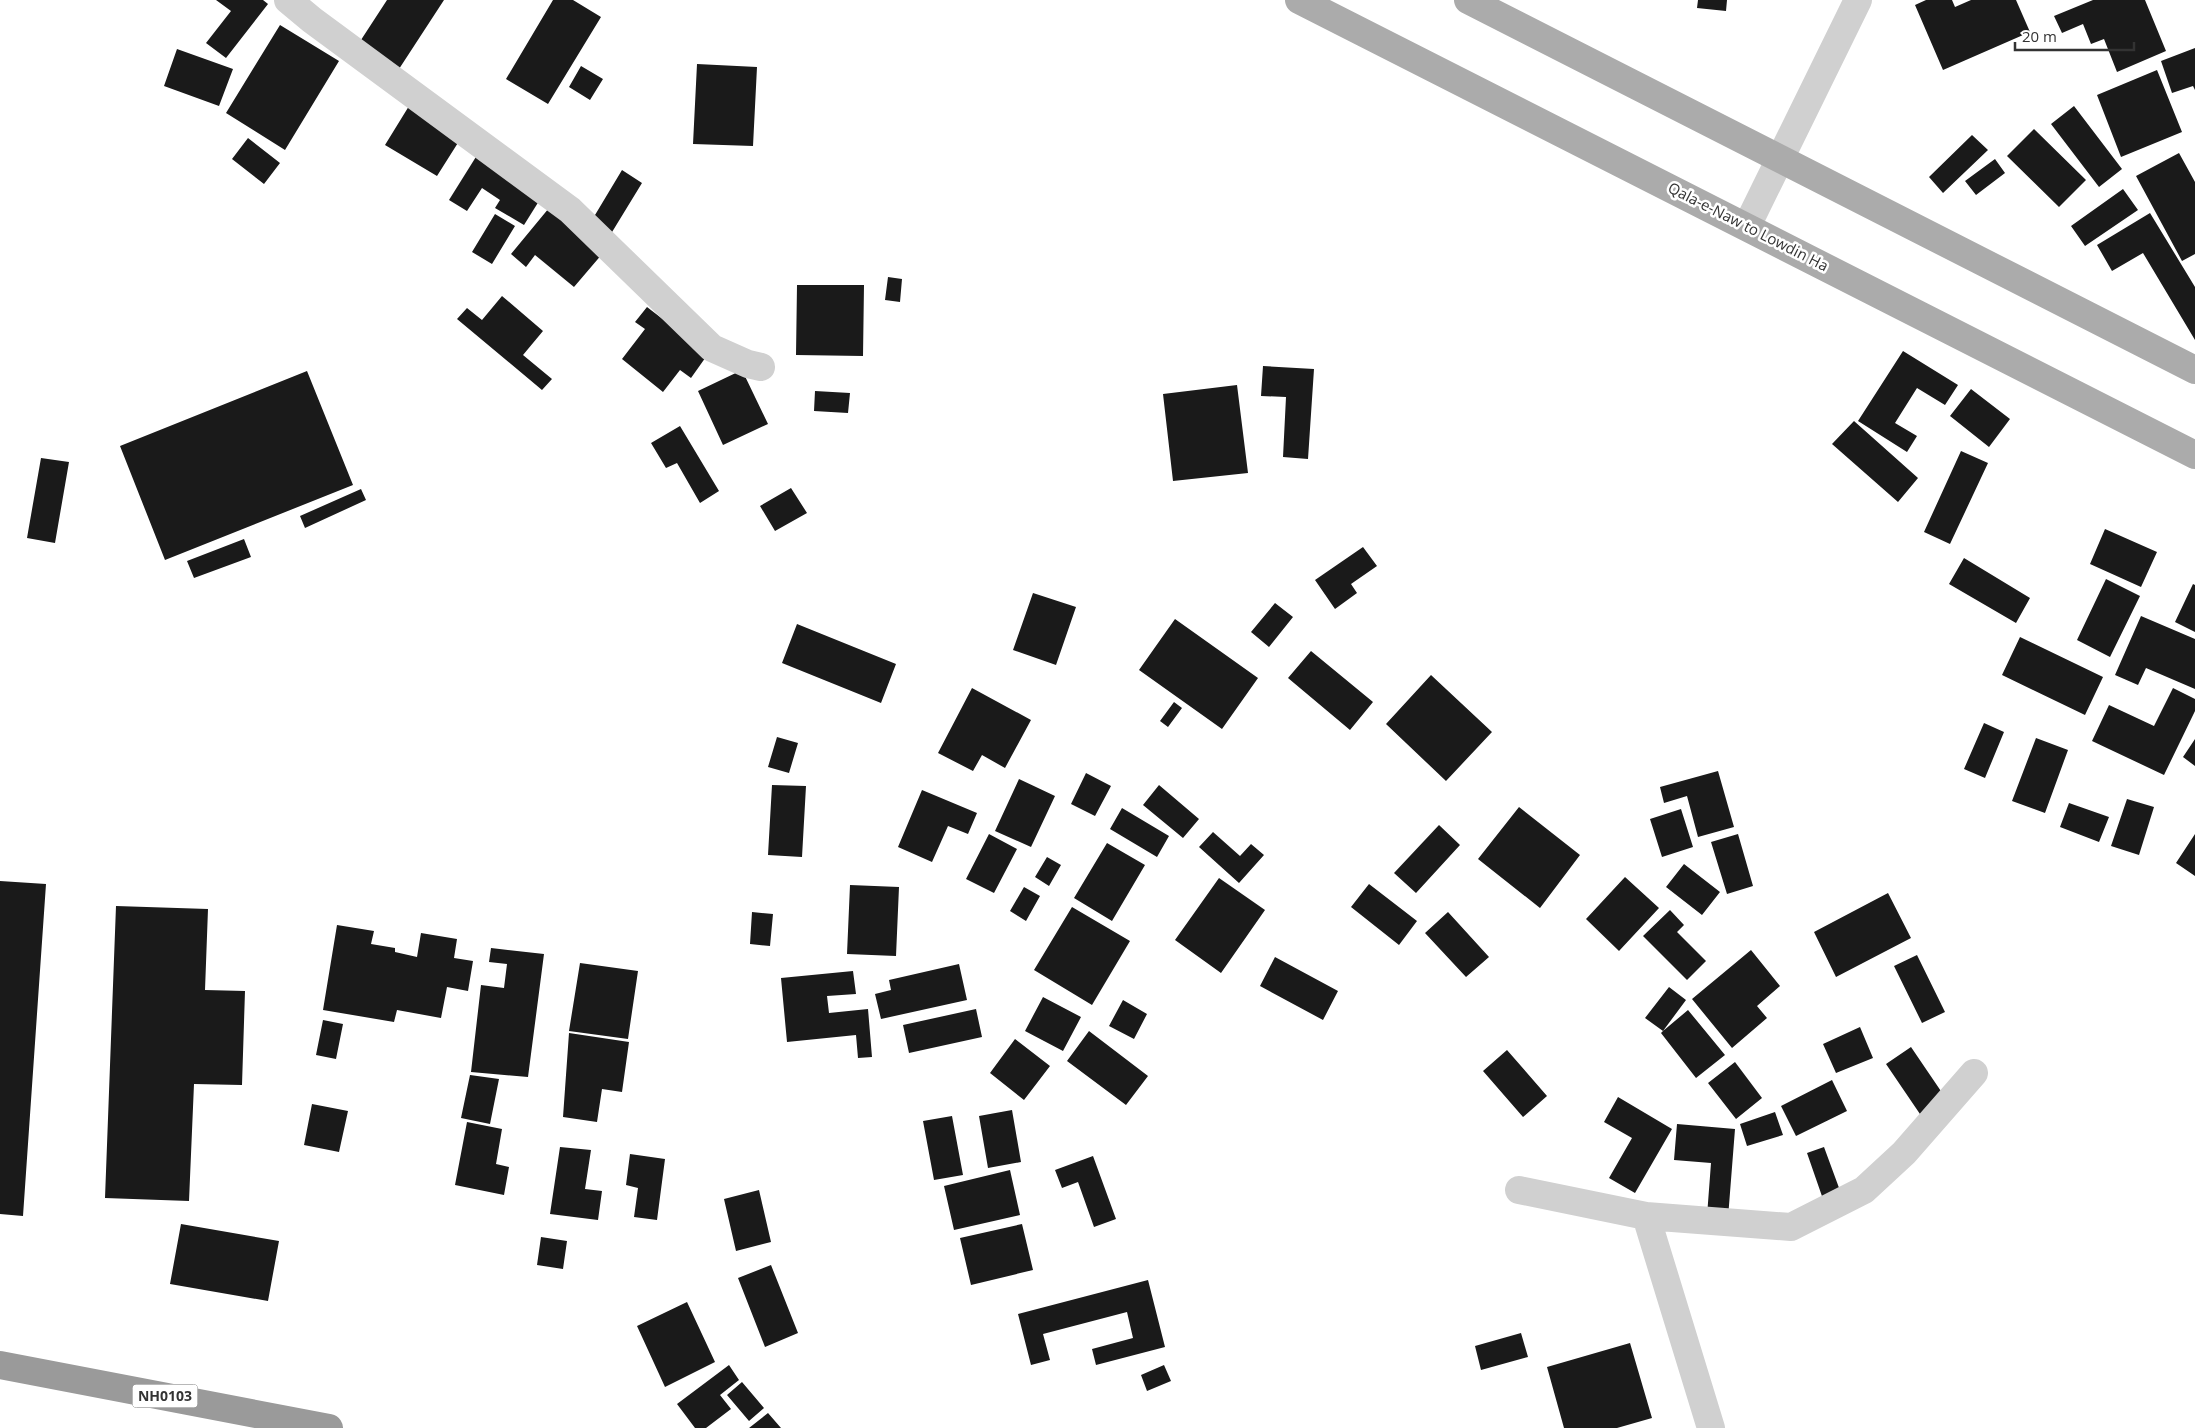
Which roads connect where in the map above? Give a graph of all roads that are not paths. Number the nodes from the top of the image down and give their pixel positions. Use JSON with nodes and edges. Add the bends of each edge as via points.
{"nodes":[{"id":1,"x":288,"y":0,"type":"edge"},
{"id":2,"x":1300,"y":0,"type":"edge"},
{"id":3,"x":1468,"y":0,"type":"edge"},
{"id":4,"x":1858,"y":0,"type":"edge"},
{"id":5,"x":1782,"y":158,"type":"junction"},
{"id":6,"x":1747,"y":226,"type":"junction"},
{"id":7,"x":761,"y":367,"type":"dead end"},
{"id":8,"x":2195,"y":370,"type":"edge"},
{"id":9,"x":2195,"y":455,"type":"edge"},
{"id":10,"x":1974,"y":1073,"type":"dead end"},
{"id":11,"x":1519,"y":1190,"type":"dead end"},
{"id":12,"x":1646,"y":1216,"type":"junction"},
{"id":13,"x":0,"y":1365,"type":"edge"},
{"id":14,"x":329,"y":1428,"type":"edge"},
{"id":15,"x":1711,"y":1428,"type":"edge"}],
"edges":[{"from":1,"to":7,"type":"street","via":[[570,210],[712,348]]},
{"from":2,"to":6,"type":"main road","name":"Qala-e-Naw to Lowdin Ha"},
{"from":3,"to":5,"type":"main road"},
{"from":4,"to":5,"type":"street"},
{"from":5,"to":6,"type":"street"},
{"from":5,"to":8,"type":"main road"},
{"from":6,"to":9,"type":"main road","name":"Qala-e-Naw to Lowdin Ha"},
{"from":10,"to":12,"type":"street","via":[[1904,1153],[1864,1190],[1791,1228]]},
{"from":11,"to":12,"type":"street"},
{"from":12,"to":15,"type":"street"},
{"from":13,"to":14,"type":"highway","number":"NH0103"}]}
